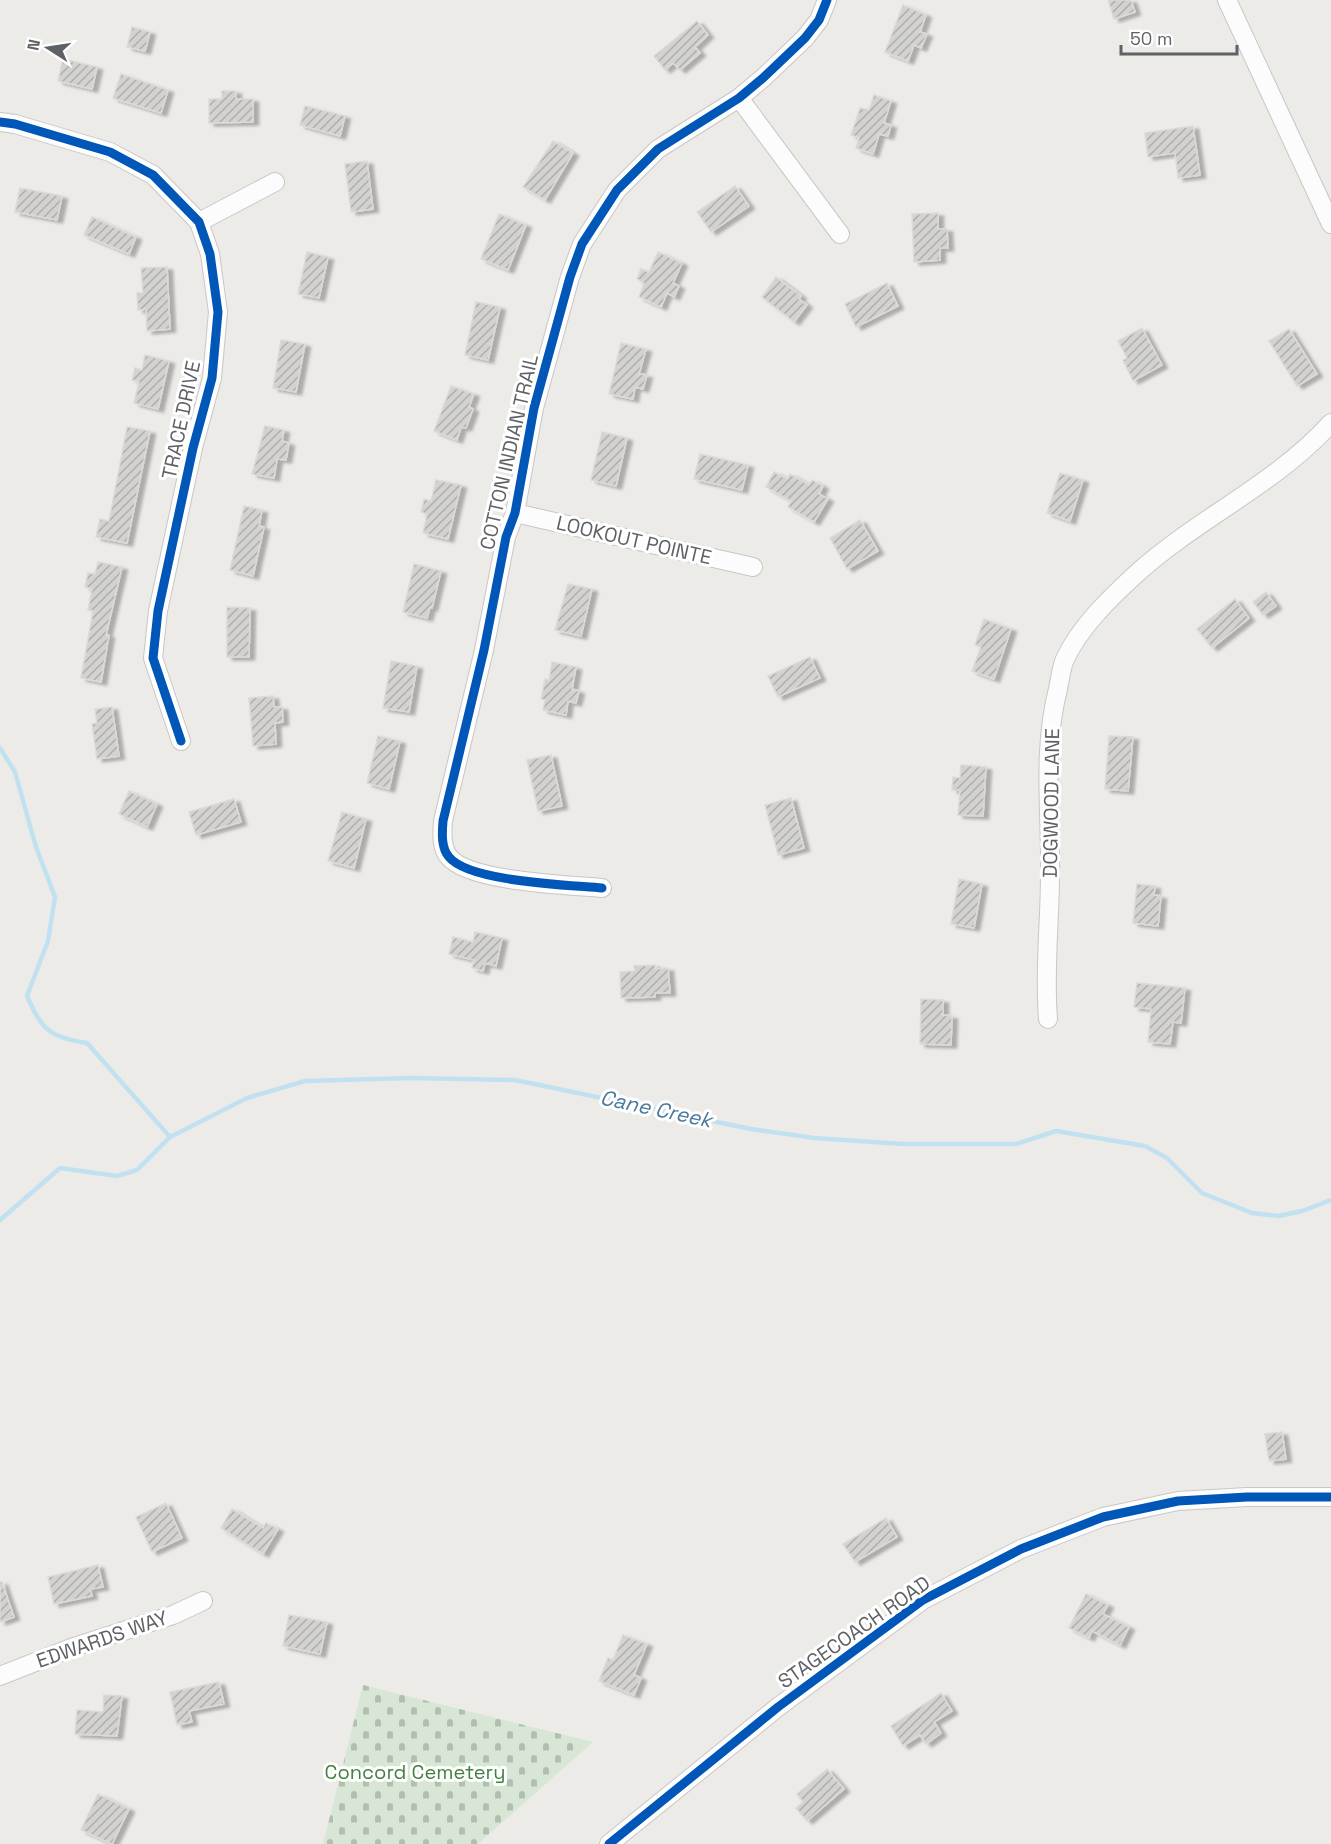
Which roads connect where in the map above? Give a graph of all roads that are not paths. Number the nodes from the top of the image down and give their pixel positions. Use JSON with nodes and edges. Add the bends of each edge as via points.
{"nodes":[{"id":1,"x":827,"y":0,"type":"edge"},
{"id":2,"x":1227,"y":0,"type":"edge"},
{"id":3,"x":739,"y":98,"type":"junction"},
{"id":4,"x":0,"y":122,"type":"edge"},
{"id":5,"x":275,"y":182,"type":"dead end"},
{"id":6,"x":200,"y":222,"type":"junction"},
{"id":7,"x":1331,"y":224,"type":"edge"},
{"id":8,"x":840,"y":234,"type":"dead end"},
{"id":9,"x":1331,"y":423,"type":"edge"},
{"id":10,"x":515,"y":513,"type":"junction"},
{"id":11,"x":753,"y":567,"type":"dead end"},
{"id":12,"x":181,"y":741,"type":"dead end"},
{"id":13,"x":602,"y":888,"type":"dead end"},
{"id":14,"x":1048,"y":1019,"type":"dead end"},
{"id":15,"x":1331,"y":1497,"type":"edge"},
{"id":16,"x":203,"y":1601,"type":"dead end"},
{"id":17,"x":0,"y":1676,"type":"edge"},
{"id":18,"x":609,"y":1844,"type":"edge"}],
"edges":[{"from":1,"to":3,"type":"street","name":"COTTON INDIAN TRAIL","via":[[819,20],[805,38]]},
{"from":2,"to":7,"type":"street"},
{"from":3,"to":8,"type":"street"},
{"from":3,"to":10,"type":"street","name":"COTTON INDIAN TRAIL","via":[[658,148],[617,190],[582,244],[534,408]]},
{"from":4,"to":6,"type":"street","name":"TRACE DRIVE","via":[[110,152],[153,175]]},
{"from":5,"to":6,"type":"street"},
{"from":6,"to":12,"type":"street","name":"TRACE DRIVE","via":[[210,254],[218,312],[212,378],[158,611],[153,658]]},
{"from":9,"to":14,"type":"street","name":"DOGWOOD LANE","via":[[1273,476],[1135,575],[1090,622],[1065,660],[1053,707],[1048,763]]},
{"from":10,"to":11,"type":"street","name":"LOOKOUT POINTE"},
{"from":10,"to":13,"type":"street","name":"COTTON INDIAN TRAIL","via":[[506,537],[442,839],[448,857],[463,868],[528,882]]},
{"from":15,"to":18,"type":"street","name":"STAGECOACH ROAD","via":[[1178,1502],[1103,1517],[1021,1549],[923,1600],[778,1707]]},
{"from":16,"to":17,"type":"street","name":"EDWARDS WAY"}]}
